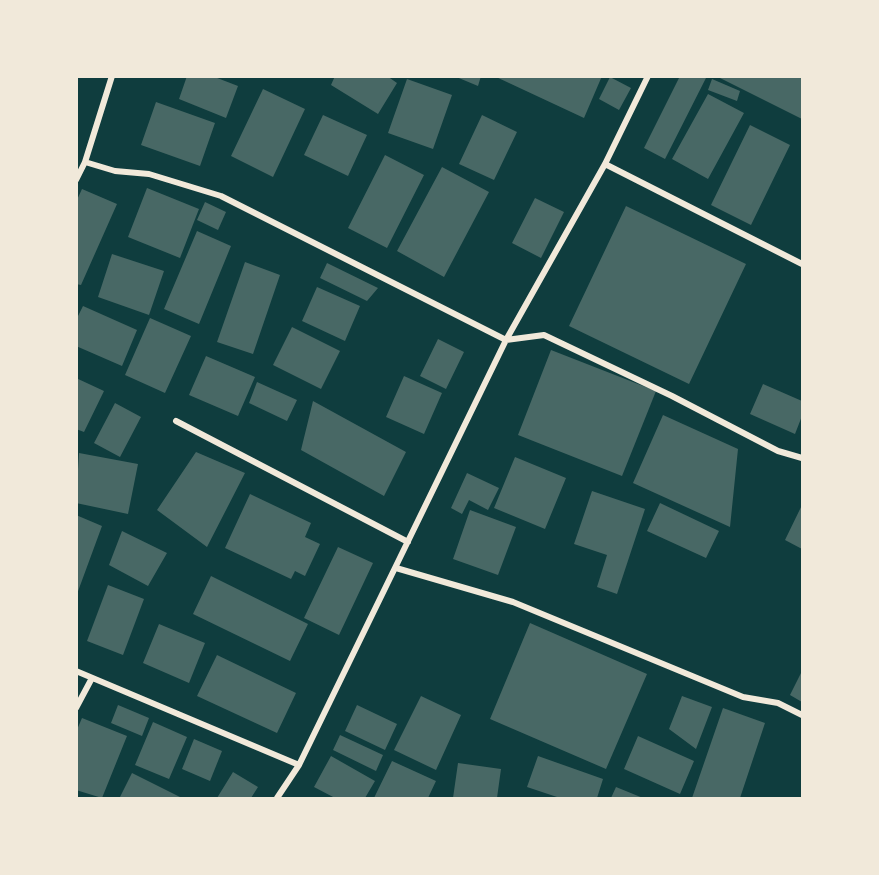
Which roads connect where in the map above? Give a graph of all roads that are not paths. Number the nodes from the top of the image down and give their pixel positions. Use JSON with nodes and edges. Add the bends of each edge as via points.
{"nodes":[{"id":1,"x":112,"y":76,"type":"edge"},
{"id":2,"x":648,"y":76,"type":"edge"},
{"id":3,"x":85,"y":162,"type":"junction"},
{"id":4,"x":605,"y":164,"type":"junction"},
{"id":5,"x":76,"y":180,"type":"edge"},
{"id":6,"x":802,"y":264,"type":"edge"},
{"id":7,"x":506,"y":340,"type":"junction"},
{"id":8,"x":176,"y":421,"type":"dead end"},
{"id":9,"x":802,"y":458,"type":"edge"},
{"id":10,"x":408,"y":542,"type":"junction"},
{"id":11,"x":396,"y":568,"type":"junction"},
{"id":12,"x":76,"y":671,"type":"edge"},
{"id":13,"x":92,"y":678,"type":"junction"},
{"id":14,"x":76,"y":708,"type":"edge"},
{"id":15,"x":802,"y":715,"type":"edge"},
{"id":16,"x":299,"y":765,"type":"junction"},
{"id":17,"x":278,"y":798,"type":"edge"}],
"edges":[{"from":1,"to":3,"type":"street"},
{"from":2,"to":4,"type":"street"},
{"from":3,"to":5,"type":"street"},
{"from":3,"to":7,"type":"street","via":[[115,171],[149,174],[221,196]]},
{"from":4,"to":6,"type":"street"},
{"from":4,"to":7,"type":"street"},
{"from":7,"to":9,"type":"street","via":[[544,335],[778,451]]},
{"from":7,"to":10,"type":"street"},
{"from":8,"to":10,"type":"street"},
{"from":10,"to":11,"type":"street"},
{"from":11,"to":15,"type":"street","via":[[513,602],[743,697],[778,704]]},
{"from":11,"to":16,"type":"street"},
{"from":12,"to":13,"type":"street"},
{"from":13,"to":14,"type":"street"},
{"from":13,"to":16,"type":"street"},
{"from":16,"to":17,"type":"street"}]}
